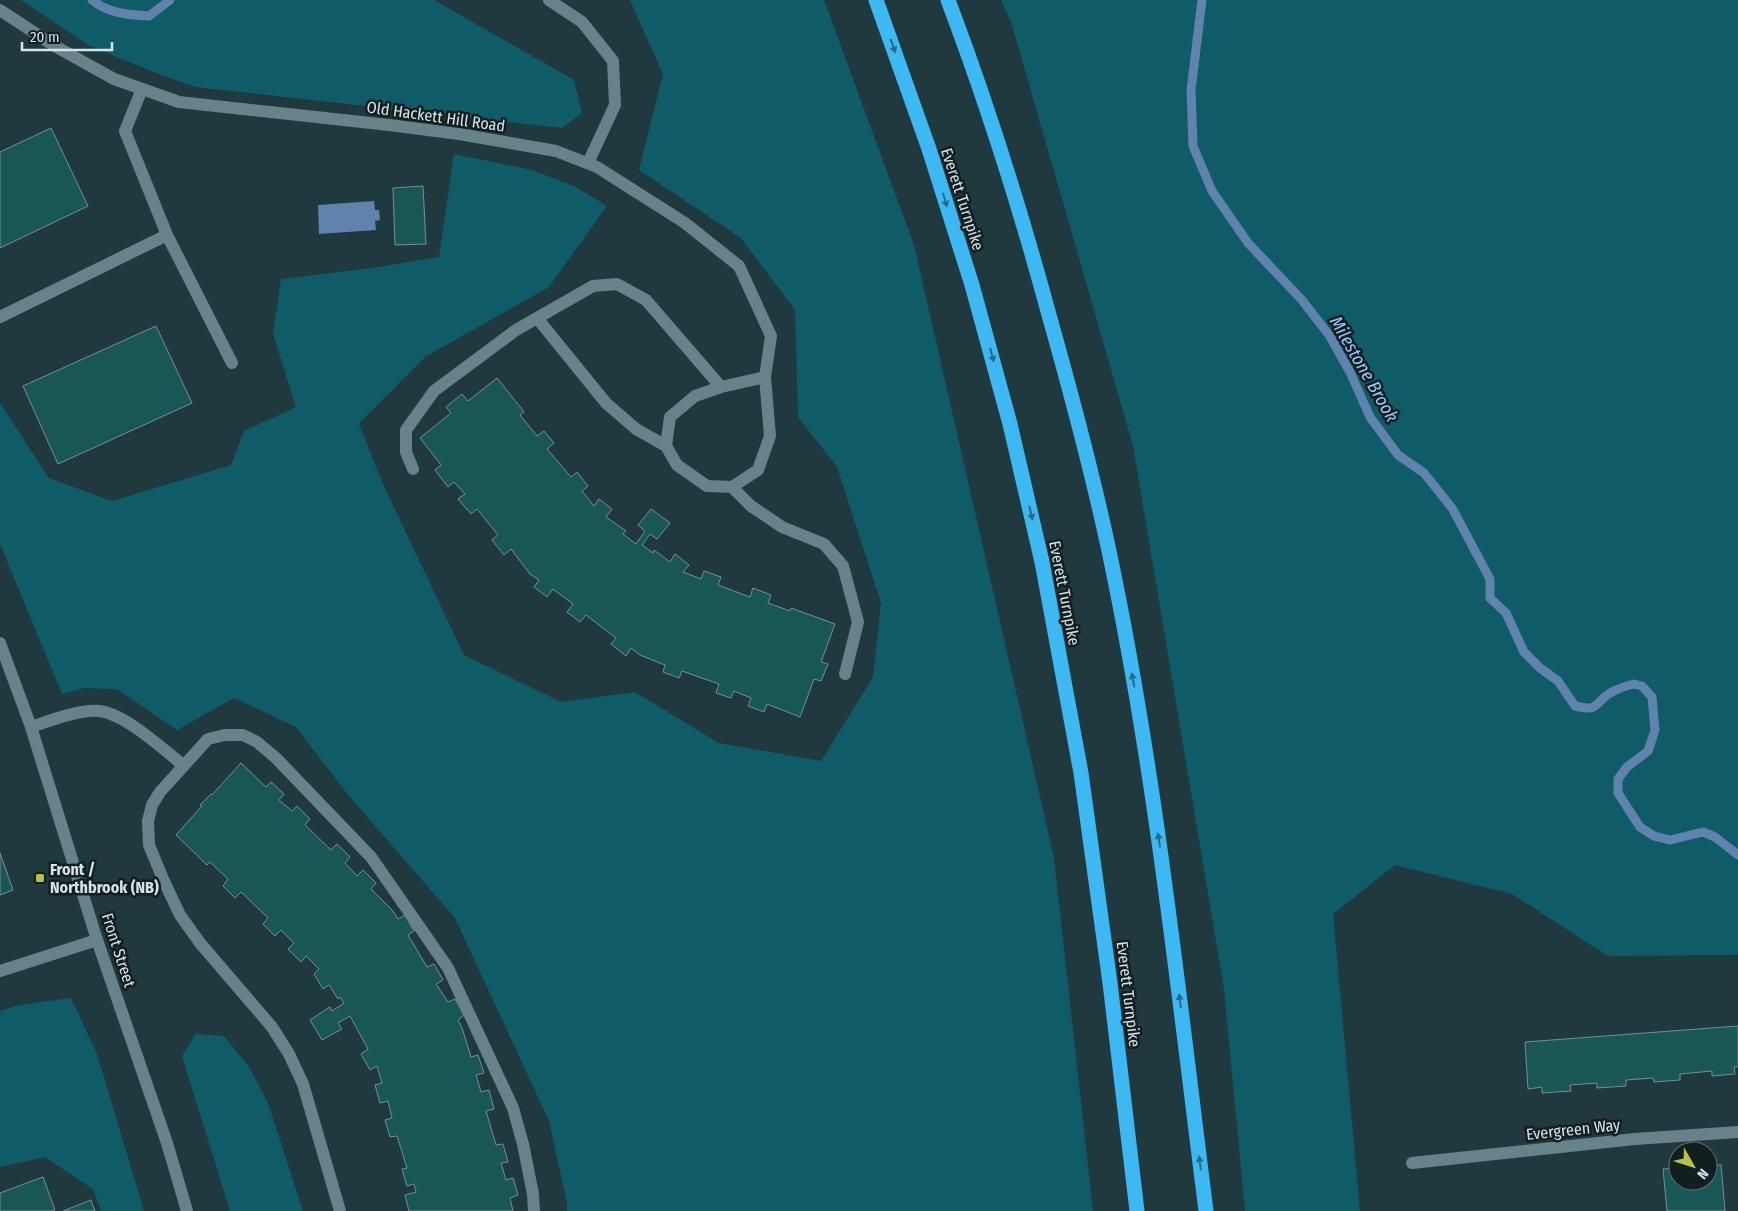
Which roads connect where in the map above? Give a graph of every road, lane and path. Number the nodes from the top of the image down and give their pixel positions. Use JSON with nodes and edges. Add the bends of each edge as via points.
{"nodes":[{"id":1,"x":549,"y":0,"type":"edge"},
{"id":2,"x":876,"y":0,"type":"edge"},
{"id":3,"x":948,"y":0,"type":"edge"},
{"id":4,"x":0,"y":10,"type":"edge"},
{"id":5,"x":142,"y":89,"type":"junction"},
{"id":6,"x":588,"y":163,"type":"junction"},
{"id":7,"x":167,"y":235,"type":"junction"},
{"id":8,"x":0,"y":317,"type":"edge"},
{"id":9,"x":538,"y":318,"type":"junction"},
{"id":10,"x":232,"y":363,"type":"dead end"},
{"id":11,"x":765,"y":377,"type":"junction"},
{"id":12,"x":721,"y":387,"type":"junction"},
{"id":13,"x":666,"y":446,"type":"junction"},
{"id":14,"x":413,"y":469,"type":"dead end"},
{"id":15,"x":732,"y":487,"type":"junction"},
{"id":16,"x":0,"y":643,"type":"edge"},
{"id":17,"x":844,"y":674,"type":"dead end"},
{"id":18,"x":31,"y":727,"type":"junction"},
{"id":19,"x":183,"y":765,"type":"junction"},
{"id":20,"x":98,"y":940,"type":"junction"},
{"id":21,"x":0,"y":971,"type":"edge"},
{"id":22,"x":1738,"y":1132,"type":"edge"},
{"id":23,"x":1412,"y":1163,"type":"dead end"},
{"id":24,"x":187,"y":1211,"type":"edge"},
{"id":25,"x":340,"y":1211,"type":"edge"},
{"id":26,"x":534,"y":1211,"type":"edge"},
{"id":27,"x":1137,"y":1211,"type":"edge"},
{"id":28,"x":1206,"y":1211,"type":"edge"}],
"edges":[{"from":1,"to":6,"type":"street","via":[[582,22],[613,61],[615,105]]},
{"from":2,"to":27,"type":"highway","name":"Everett Turnpike","one_way":true,"via":[[929,149],[972,285],[1010,424],[1042,562],[1081,773]]},
{"from":28,"to":3,"type":"highway","one_way":true,"via":[[1168,899],[1109,551],[1076,412],[1019,206],[975,70]]},
{"from":4,"to":5,"type":"street","name":"Old Hackett Hill Road","via":[[114,79]]},
{"from":5,"to":6,"type":"street","name":"Old Hackett Hill Road","via":[[179,102],[389,125],[556,150]]},
{"from":5,"to":7,"type":"street","via":[[125,131]]},
{"from":6,"to":11,"type":"street","name":"Old Hackett Hill Road","via":[[685,223],[739,266],[771,336]]},
{"from":7,"to":8,"type":"street"},
{"from":7,"to":10,"type":"street"},
{"from":9,"to":12,"type":"street","via":[[593,286],[617,284],[646,300]]},
{"from":9,"to":13,"type":"street","via":[[606,403],[636,429]]},
{"from":9,"to":14,"type":"street","via":[[516,330],[434,391],[406,430],[406,452]]},
{"from":11,"to":12,"type":"street"},
{"from":11,"to":15,"type":"street","name":"Old Hackett Hill Road","via":[[770,436],[758,470]]},
{"from":12,"to":13,"type":"street","via":[[695,396],[670,417]]},
{"from":13,"to":15,"type":"street","via":[[677,465],[707,486]]},
{"from":15,"to":17,"type":"street","via":[[751,506],[782,527],[824,544],[843,566],[858,622]]},
{"from":16,"to":18,"type":"street","name":"Front Street"},
{"from":18,"to":19,"type":"street","via":[[68,714],[99,710],[141,731]]},
{"from":18,"to":20,"type":"street","name":"Front Street"},
{"from":19,"to":25,"type":"street","via":[[152,805],[148,821],[150,846],[180,915],[272,1027],[289,1054],[303,1084]]},
{"from":19,"to":26,"type":"street","via":[[208,739],[243,735],[276,758],[371,857],[448,968],[513,1108],[523,1144]]},
{"from":20,"to":21,"type":"street"},
{"from":20,"to":24,"type":"street","name":"Front Street"},
{"from":22,"to":23,"type":"street","name":"Evergreen Way","via":[[1635,1139]]}]}
